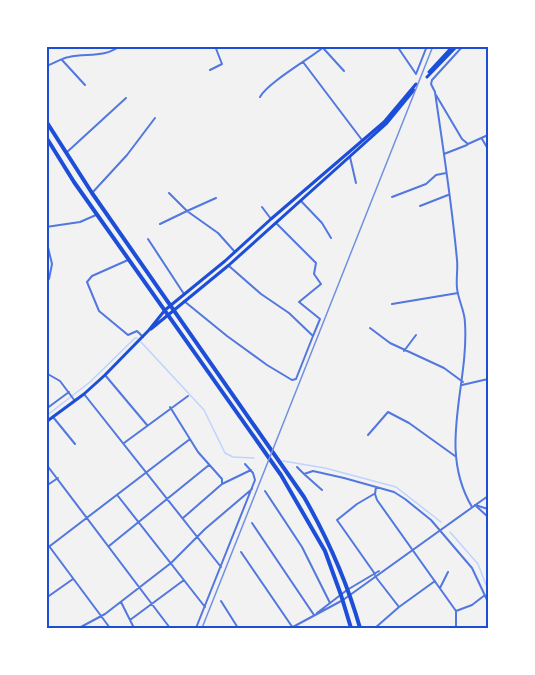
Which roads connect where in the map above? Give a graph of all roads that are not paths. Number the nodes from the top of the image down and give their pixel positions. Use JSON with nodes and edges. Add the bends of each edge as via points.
{"nodes":[{"id":1,"x":120,"y":46,"type":"edge"},
{"id":2,"x":215,"y":46,"type":"edge"},
{"id":3,"x":397,"y":46,"type":"edge"},
{"id":4,"x":427,"y":46,"type":"edge"},
{"id":5,"x":455,"y":46,"type":"edge"},
{"id":6,"x":463,"y":46,"type":"edge"},
{"id":7,"x":324,"y":47,"type":"edge"},
{"id":8,"x":62,"y":60,"type":"junction"},
{"id":9,"x":303,"y":62,"type":"junction"},
{"id":10,"x":46,"y":66,"type":"edge"},
{"id":11,"x":210,"y":70,"type":"dead end"},
{"id":12,"x":344,"y":71,"type":"dead end"},
{"id":13,"x":429,"y":72,"type":"dead end"},
{"id":14,"x":427,"y":77,"type":"dead end"},
{"id":15,"x":416,"y":84,"type":"dead end"},
{"id":16,"x":85,"y":85,"type":"dead end"},
{"id":17,"x":414,"y":90,"type":"dead end"},
{"id":18,"x":435,"y":92,"type":"junction"},
{"id":19,"x":260,"y":97,"type":"dead end"},
{"id":20,"x":126,"y":98,"type":"dead end"},
{"id":21,"x":155,"y":118,"type":"dead end"},
{"id":22,"x":46,"y":121,"type":"edge"},
{"id":23,"x":489,"y":135,"type":"edge"},
{"id":24,"x":46,"y":137,"type":"edge"},
{"id":25,"x":482,"y":139,"type":"junction"},
{"id":26,"x":362,"y":140,"type":"junction"},
{"id":27,"x":468,"y":144,"type":"junction"},
{"id":28,"x":489,"y":149,"type":"edge"},
{"id":29,"x":66,"y":153,"type":"junction"},
{"id":30,"x":444,"y":154,"type":"junction"},
{"id":31,"x":349,"y":156,"type":"junction"},
{"id":32,"x":447,"y":173,"type":"junction"},
{"id":33,"x":356,"y":183,"type":"dead end"},
{"id":34,"x":92,"y":193,"type":"junction"},
{"id":35,"x":169,"y":193,"type":"dead end"},
{"id":36,"x":449,"y":195,"type":"junction"},
{"id":37,"x":392,"y":197,"type":"dead end"},
{"id":38,"x":216,"y":198,"type":"dead end"},
{"id":39,"x":300,"y":200,"type":"junction"},
{"id":40,"x":420,"y":206,"type":"dead end"},
{"id":41,"x":262,"y":207,"type":"dead end"},
{"id":42,"x":187,"y":211,"type":"junction"},
{"id":43,"x":98,"y":214,"type":"junction"},
{"id":44,"x":271,"y":219,"type":"junction"},
{"id":45,"x":276,"y":222,"type":"junction"},
{"id":46,"x":160,"y":224,"type":"dead end"},
{"id":47,"x":46,"y":227,"type":"edge"},
{"id":48,"x":331,"y":238,"type":"dead end"},
{"id":49,"x":46,"y":239,"type":"edge"},
{"id":50,"x":148,"y":239,"type":"dead end"},
{"id":51,"x":235,"y":252,"type":"junction"},
{"id":52,"x":129,"y":260,"type":"junction"},
{"id":53,"x":229,"y":265,"type":"junction"},
{"id":54,"x":46,"y":280,"type":"edge"},
{"id":55,"x":458,"y":293,"type":"junction"},
{"id":56,"x":184,"y":294,"type":"junction"},
{"id":57,"x":184,"y":301,"type":"junction"},
{"id":58,"x":392,"y":303,"type":"dead end"},
{"id":59,"x":172,"y":308,"type":"junction"},
{"id":60,"x":167,"y":312,"type":"junction"},
{"id":61,"x":369,"y":328,"type":"dead end"},
{"id":62,"x":416,"y":335,"type":"dead end"},
{"id":63,"x":313,"y":336,"type":"junction"},
{"id":64,"x":143,"y":337,"type":"junction"},
{"id":65,"x":404,"y":351,"type":"junction"},
{"id":66,"x":46,"y":372,"type":"edge"},
{"id":67,"x":105,"y":375,"type":"junction"},
{"id":68,"x":489,"y":379,"type":"edge"},
{"id":69,"x":462,"y":383,"type":"junction"},
{"id":70,"x":70,"y":393,"type":"junction"},
{"id":71,"x":84,"y":394,"type":"junction"},
{"id":72,"x":188,"y":396,"type":"dead end"},
{"id":73,"x":74,"y":400,"type":"junction"},
{"id":74,"x":170,"y":407,"type":"junction"},
{"id":75,"x":46,"y":409,"type":"edge"},
{"id":76,"x":53,"y":417,"type":"junction"},
{"id":77,"x":46,"y":422,"type":"edge"},
{"id":78,"x":147,"y":425,"type":"junction"},
{"id":79,"x":368,"y":435,"type":"dead end"},
{"id":80,"x":190,"y":440,"type":"junction"},
{"id":81,"x":124,"y":442,"type":"junction"},
{"id":82,"x":75,"y":444,"type":"dead end"},
{"id":83,"x":454,"y":456,"type":"junction"},
{"id":84,"x":46,"y":464,"type":"edge"},
{"id":85,"x":245,"y":464,"type":"dead end"},
{"id":86,"x":210,"y":465,"type":"junction"},
{"id":87,"x":297,"y":467,"type":"dead end"},
{"id":88,"x":251,"y":470,"type":"junction"},
{"id":89,"x":147,"y":472,"type":"junction"},
{"id":90,"x":304,"y":474,"type":"junction"},
{"id":91,"x":58,"y":478,"type":"junction"},
{"id":92,"x":222,"y":484,"type":"junction"},
{"id":93,"x":46,"y":486,"type":"edge"},
{"id":94,"x":376,"y":487,"type":"junction"},
{"id":95,"x":252,"y":489,"type":"junction"},
{"id":96,"x":322,"y":490,"type":"dead end"},
{"id":97,"x":265,"y":491,"type":"dead end"},
{"id":98,"x":375,"y":494,"type":"junction"},
{"id":99,"x":117,"y":495,"type":"junction"},
{"id":100,"x":489,"y":496,"type":"edge"},
{"id":101,"x":169,"y":500,"type":"junction"},
{"id":102,"x":473,"y":506,"type":"junction"},
{"id":103,"x":489,"y":509,"type":"edge"},
{"id":104,"x":489,"y":517,"type":"edge"},
{"id":105,"x":88,"y":518,"type":"junction"},
{"id":106,"x":183,"y":518,"type":"junction"},
{"id":107,"x":139,"y":523,"type":"junction"},
{"id":108,"x":252,"y":523,"type":"dead end"},
{"id":109,"x":440,"y":530,"type":"junction"},
{"id":110,"x":198,"y":537,"type":"junction"},
{"id":111,"x":46,"y":542,"type":"edge"},
{"id":112,"x":109,"y":546,"type":"junction"},
{"id":113,"x":48,"y":548,"type":"edge"},
{"id":114,"x":412,"y":549,"type":"junction"},
{"id":115,"x":241,"y":552,"type":"dead end"},
{"id":116,"x":171,"y":563,"type":"junction"},
{"id":117,"x":221,"y":567,"type":"junction"},
{"id":118,"x":448,"y":572,"type":"dead end"},
{"id":119,"x":375,"y":575,"type":"junction"},
{"id":120,"x":74,"y":578,"type":"junction"},
{"id":121,"x":184,"y":580,"type":"junction"},
{"id":122,"x":435,"y":582,"type":"junction"},
{"id":123,"x":139,"y":586,"type":"junction"},
{"id":124,"x":440,"y":588,"type":"junction"},
{"id":125,"x":347,"y":590,"type":"junction"},
{"id":126,"x":485,"y":594,"type":"junction"},
{"id":127,"x":349,"y":595,"type":"junction"},
{"id":128,"x":46,"y":598,"type":"edge"},
{"id":129,"x":342,"y":598,"type":"junction"},
{"id":130,"x":121,"y":601,"type":"junction"},
{"id":131,"x":221,"y":601,"type":"dead end"},
{"id":132,"x":489,"y":602,"type":"edge"},
{"id":133,"x":330,"y":603,"type":"junction"},
{"id":134,"x":152,"y":605,"type":"junction"},
{"id":135,"x":205,"y":607,"type":"junction"},
{"id":136,"x":399,"y":607,"type":"junction"},
{"id":137,"x":456,"y":611,"type":"junction"},
{"id":138,"x":314,"y":615,"type":"junction"},
{"id":139,"x":102,"y":616,"type":"junction"},
{"id":140,"x":308,"y":618,"type":"junction"},
{"id":141,"x":130,"y":620,"type":"junction"},
{"id":142,"x":380,"y":624,"type":"junction"},
{"id":143,"x":79,"y":628,"type":"edge"},
{"id":144,"x":110,"y":628,"type":"edge"},
{"id":145,"x":134,"y":628,"type":"edge"},
{"id":146,"x":170,"y":628,"type":"edge"},
{"id":147,"x":196,"y":628,"type":"edge"},
{"id":148,"x":238,"y":628,"type":"edge"},
{"id":149,"x":292,"y":628,"type":"edge"},
{"id":150,"x":351,"y":628,"type":"edge"},
{"id":151,"x":360,"y":628,"type":"edge"},
{"id":152,"x":375,"y":628,"type":"edge"},
{"id":153,"x":384,"y":628,"type":"edge"},
{"id":154,"x":456,"y":628,"type":"edge"}],
"edges":[{"from":1,"to":8,"type":"street","via":[[100,55]]},
{"from":2,"to":11,"type":"street","via":[[222,64]]},
{"from":3,"to":4,"type":"street","via":[[416,74]]},
{"from":5,"to":13,"type":"main road"},
{"from":5,"to":14,"type":"main road"},
{"from":6,"to":18,"type":"street","via":[[432,80]]},
{"from":7,"to":9,"type":"street"},
{"from":7,"to":12,"type":"street"},
{"from":8,"to":10,"type":"street"},
{"from":8,"to":16,"type":"street"},
{"from":9,"to":19,"type":"street"},
{"from":9,"to":26,"type":"street"},
{"from":15,"to":26,"type":"main road","via":[[388,118]]},
{"from":17,"to":31,"type":"main road","via":[[389,121]]},
{"from":18,"to":27,"type":"street"},
{"from":18,"to":30,"type":"street"},
{"from":20,"to":29,"type":"street"},
{"from":21,"to":34,"type":"street"},
{"from":22,"to":29,"type":"highway"},
{"from":23,"to":25,"type":"street"},
{"from":24,"to":43,"type":"highway"},
{"from":25,"to":27,"type":"street"},
{"from":25,"to":28,"type":"street"},
{"from":26,"to":44,"type":"main road"},
{"from":27,"to":30,"type":"street"},
{"from":29,"to":34,"type":"highway"},
{"from":30,"to":32,"type":"street"},
{"from":31,"to":33,"type":"street"},
{"from":31,"to":39,"type":"main road"},
{"from":32,"to":36,"type":"street"},
{"from":32,"to":37,"type":"street"},
{"from":34,"to":59,"type":"highway"},
{"from":35,"to":42,"type":"street"},
{"from":36,"to":40,"type":"street"},
{"from":36,"to":55,"type":"street"},
{"from":38,"to":42,"type":"street"},
{"from":39,"to":45,"type":"main road"},
{"from":39,"to":48,"type":"street"},
{"from":41,"to":44,"type":"street"},
{"from":42,"to":46,"type":"street"},
{"from":42,"to":51,"type":"street","via":[[218,233]]},
{"from":43,"to":47,"type":"street","via":[[80,222]]},
{"from":43,"to":52,"type":"highway"},
{"from":44,"to":51,"type":"main road"},
{"from":45,"to":53,"type":"main road"},
{"from":45,"to":63,"type":"street","via":[[316,264],[314,273],[321,284],[299,302],[320,319]]},
{"from":49,"to":54,"type":"street","via":[[52,264]]},
{"from":50,"to":56,"type":"street"},
{"from":51,"to":56,"type":"main road"},
{"from":52,"to":60,"type":"highway"},
{"from":52,"to":64,"type":"street","via":[[87,282],[99,311],[128,335],[137,331]]},
{"from":53,"to":57,"type":"main road"},
{"from":53,"to":63,"type":"street"},
{"from":55,"to":58,"type":"street"},
{"from":55,"to":69,"type":"street","via":[[465,322]]},
{"from":56,"to":59,"type":"main road"},
{"from":57,"to":59,"type":"main road"},
{"from":57,"to":63,"type":"street","via":[[243,348],[292,380],[296,379]]},
{"from":59,"to":60,"type":"main road"},
{"from":59,"to":125,"type":"highway","via":[[286,471],[323,531]]},
{"from":60,"to":64,"type":"main road"},
{"from":60,"to":129,"type":"highway","via":[[281,475],[325,551]]},
{"from":61,"to":65,"type":"street"},
{"from":62,"to":65,"type":"street"},
{"from":64,"to":67,"type":"main road"},
{"from":65,"to":69,"type":"street","via":[[444,368]]},
{"from":66,"to":70,"type":"street"},
{"from":67,"to":71,"type":"main road"},
{"from":67,"to":78,"type":"street"},
{"from":68,"to":69,"type":"street"},
{"from":69,"to":83,"type":"street"},
{"from":70,"to":73,"type":"street"},
{"from":70,"to":75,"type":"street"},
{"from":71,"to":73,"type":"main road"},
{"from":71,"to":81,"type":"street"},
{"from":72,"to":74,"type":"street"},
{"from":73,"to":76,"type":"main road"},
{"from":74,"to":78,"type":"street"},
{"from":74,"to":80,"type":"street"},
{"from":76,"to":77,"type":"main road"},
{"from":76,"to":82,"type":"street"},
{"from":78,"to":81,"type":"street"},
{"from":79,"to":83,"type":"street","via":[[388,412]]},
{"from":80,"to":86,"type":"street"},
{"from":80,"to":89,"type":"street"},
{"from":81,"to":89,"type":"street"},
{"from":83,"to":102,"type":"street","via":[[462,490]]},
{"from":84,"to":91,"type":"street"},
{"from":85,"to":88,"type":"street"},
{"from":86,"to":92,"type":"street"},
{"from":86,"to":101,"type":"street"},
{"from":87,"to":90,"type":"street"},
{"from":88,"to":92,"type":"street"},
{"from":88,"to":95,"type":"street","via":[[255,476]]},
{"from":89,"to":99,"type":"street"},
{"from":89,"to":101,"type":"street"},
{"from":90,"to":94,"type":"street","via":[[313,471]]},
{"from":90,"to":96,"type":"street"},
{"from":91,"to":93,"type":"street"},
{"from":91,"to":105,"type":"street"},
{"from":92,"to":106,"type":"street"},
{"from":94,"to":98,"type":"street"},
{"from":94,"to":109,"type":"street","via":[[405,499]]},
{"from":95,"to":110,"type":"street"},
{"from":95,"to":117,"type":"street"},
{"from":97,"to":133,"type":"street","via":[[302,547]]},
{"from":98,"to":114,"type":"street"},
{"from":98,"to":119,"type":"street","via":[[337,520]]},
{"from":99,"to":105,"type":"street"},
{"from":99,"to":107,"type":"street"},
{"from":100,"to":102,"type":"street"},
{"from":101,"to":106,"type":"street"},
{"from":101,"to":107,"type":"street"},
{"from":102,"to":103,"type":"street"},
{"from":102,"to":104,"type":"street"},
{"from":102,"to":109,"type":"street"},
{"from":105,"to":112,"type":"street"},
{"from":105,"to":113,"type":"street"},
{"from":106,"to":110,"type":"street"},
{"from":107,"to":112,"type":"street"},
{"from":107,"to":116,"type":"street"},
{"from":108,"to":138,"type":"street"},
{"from":109,"to":114,"type":"street"},
{"from":109,"to":126,"type":"street","via":[[472,568]]},
{"from":110,"to":116,"type":"street"},
{"from":110,"to":117,"type":"street"},
{"from":111,"to":113,"type":"street"},
{"from":112,"to":123,"type":"street"},
{"from":113,"to":120,"type":"street"},
{"from":114,"to":119,"type":"street"},
{"from":114,"to":122,"type":"street"},
{"from":115,"to":149,"type":"street"},
{"from":116,"to":121,"type":"street"},
{"from":116,"to":123,"type":"street"},
{"from":117,"to":135,"type":"street"},
{"from":118,"to":124,"type":"street"},
{"from":119,"to":125,"type":"street"},
{"from":119,"to":127,"type":"street"},
{"from":119,"to":136,"type":"street"},
{"from":120,"to":128,"type":"street"},
{"from":120,"to":139,"type":"street"},
{"from":121,"to":134,"type":"street"},
{"from":121,"to":135,"type":"street"},
{"from":122,"to":124,"type":"street"},
{"from":122,"to":136,"type":"street"},
{"from":123,"to":130,"type":"street"},
{"from":123,"to":134,"type":"street"},
{"from":124,"to":137,"type":"street"},
{"from":125,"to":127,"type":"highway"},
{"from":125,"to":129,"type":"street"},
{"from":126,"to":132,"type":"street"},
{"from":126,"to":137,"type":"street"},
{"from":127,"to":129,"type":"street"},
{"from":127,"to":151,"type":"highway"},
{"from":129,"to":133,"type":"street"},
{"from":129,"to":140,"type":"street"},
{"from":129,"to":150,"type":"highway"},
{"from":130,"to":139,"type":"street"},
{"from":130,"to":141,"type":"street"},
{"from":131,"to":148,"type":"street"},
{"from":133,"to":138,"type":"street"},
{"from":134,"to":141,"type":"street"},
{"from":134,"to":146,"type":"street"},
{"from":135,"to":147,"type":"street"},
{"from":136,"to":142,"type":"street"},
{"from":137,"to":154,"type":"street"},
{"from":138,"to":140,"type":"street"},
{"from":139,"to":143,"type":"street"},
{"from":139,"to":144,"type":"street"},
{"from":140,"to":149,"type":"street"},
{"from":141,"to":145,"type":"street"},
{"from":142,"to":152,"type":"street"},
{"from":142,"to":153,"type":"street"}]}
